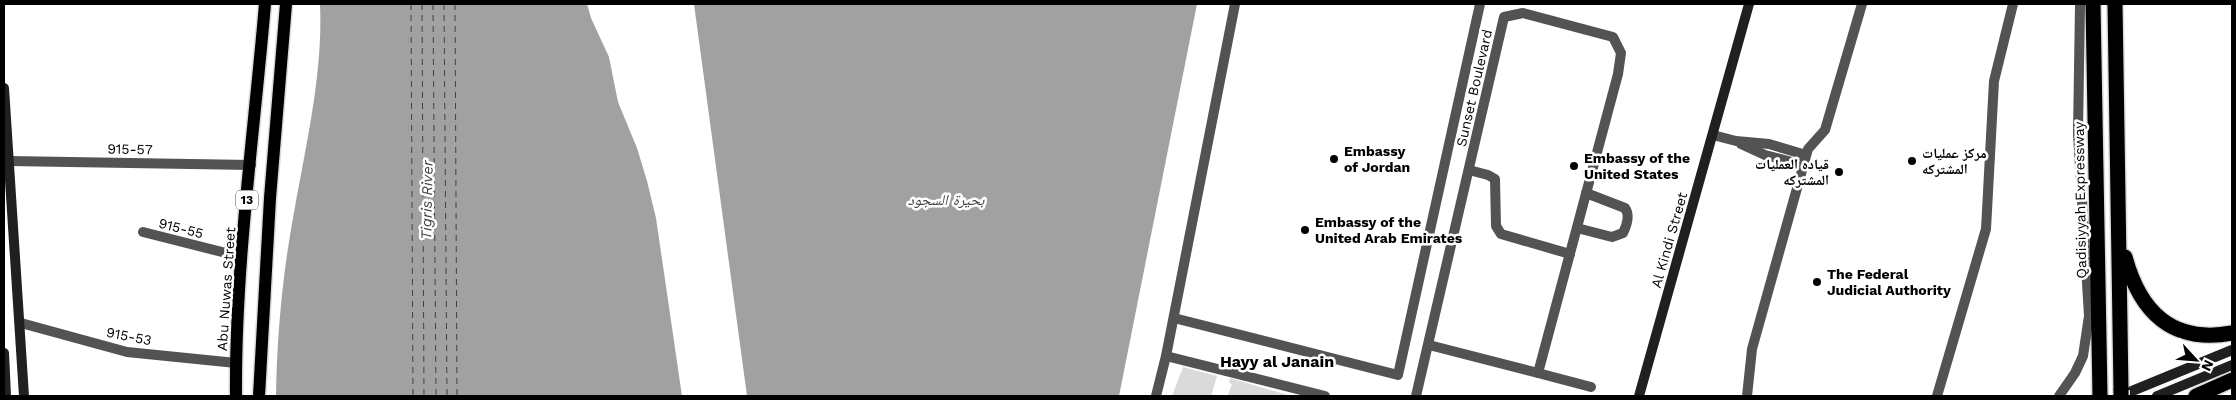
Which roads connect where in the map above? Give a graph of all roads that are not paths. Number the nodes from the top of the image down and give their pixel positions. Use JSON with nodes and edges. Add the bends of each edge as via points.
{"nodes":[{"id":1,"x":265,"y":4,"type":"edge"},
{"id":2,"x":286,"y":4,"type":"edge"},
{"id":3,"x":1235,"y":4,"type":"edge"},
{"id":4,"x":1480,"y":4,"type":"edge"},
{"id":5,"x":1749,"y":4,"type":"edge"},
{"id":6,"x":1862,"y":4,"type":"edge"},
{"id":7,"x":2013,"y":4,"type":"edge"},
{"id":8,"x":2080,"y":4,"type":"edge"},
{"id":9,"x":2093,"y":4,"type":"edge"},
{"id":10,"x":2115,"y":4,"type":"edge"},
{"id":11,"x":4,"y":88,"type":"edge"},
{"id":12,"x":1713,"y":136,"type":"junction"},
{"id":13,"x":1805,"y":160,"type":"junction"},
{"id":14,"x":9,"y":161,"type":"junction"},
{"id":15,"x":251,"y":165,"type":"junction"},
{"id":16,"x":1469,"y":170,"type":"junction"},
{"id":17,"x":1586,"y":193,"type":"junction"},
{"id":18,"x":1577,"y":228,"type":"junction"},
{"id":19,"x":144,"y":232,"type":"dead end"},
{"id":20,"x":2120,"y":240,"type":"junction"},
{"id":21,"x":1570,"y":254,"type":"junction"},
{"id":22,"x":242,"y":257,"type":"junction"},
{"id":23,"x":1174,"y":318,"type":"junction"},
{"id":24,"x":21,"y":323,"type":"junction"},
{"id":25,"x":2232,"y":333,"type":"edge"},
{"id":26,"x":1429,"y":345,"type":"junction"},
{"id":27,"x":2232,"y":350,"type":"edge"},
{"id":28,"x":4,"y":353,"type":"edge"},
{"id":29,"x":1166,"y":356,"type":"junction"},
{"id":30,"x":236,"y":363,"type":"junction"},
{"id":31,"x":2232,"y":365,"type":"edge"},
{"id":32,"x":1538,"y":373,"type":"junction"},
{"id":33,"x":2232,"y":380,"type":"edge"},
{"id":34,"x":1591,"y":386,"type":"dead end"},
{"id":35,"x":2125,"y":392,"type":"edge"},
{"id":36,"x":6,"y":396,"type":"edge"},
{"id":37,"x":24,"y":396,"type":"edge"},
{"id":38,"x":236,"y":396,"type":"edge"},
{"id":39,"x":259,"y":396,"type":"edge"},
{"id":40,"x":1156,"y":396,"type":"edge"},
{"id":41,"x":1325,"y":396,"type":"edge"},
{"id":42,"x":1416,"y":396,"type":"edge"},
{"id":43,"x":1639,"y":396,"type":"edge"},
{"id":44,"x":1747,"y":396,"type":"edge"},
{"id":45,"x":1937,"y":396,"type":"edge"},
{"id":46,"x":2060,"y":396,"type":"edge"},
{"id":47,"x":2100,"y":396,"type":"edge"},
{"id":48,"x":2158,"y":396,"type":"edge"},
{"id":49,"x":2196,"y":396,"type":"edge"}],
"edges":[{"from":1,"to":15,"type":"main road","name":"Abu Nuwas Street","number":"13"},
{"from":2,"to":39,"type":"main road","number":"13","via":[[270,198]]},
{"from":3,"to":23,"type":"street"},
{"from":4,"to":23,"type":"street","via":[[1398,375]]},
{"from":5,"to":12,"type":"main road","name":"Al Kindi Street"},
{"from":6,"to":13,"type":"street","via":[[1824,130],[1808,149]]},
{"from":7,"to":45,"type":"street","via":[[1994,81],[1986,229]]},
{"from":8,"to":46,"type":"street","via":[[2078,134],[2089,316],[2083,356]]},
{"from":9,"to":47,"type":"highway","name":"Qadisiyyah Expressway"},
{"from":10,"to":20,"type":"highway"},
{"from":11,"to":14,"type":"main road"},
{"from":12,"to":13,"type":"street","via":[[1736,141],[1765,155]]},
{"from":12,"to":43,"type":"main road","name":"Al Kindi Street"},
{"from":13,"to":44,"type":"street","via":[[1752,349]]},
{"from":14,"to":15,"type":"street","name":"915-57"},
{"from":14,"to":24,"type":"main road"},
{"from":15,"to":22,"type":"main road","name":"Abu Nuwas Street","number":"13"},
{"from":16,"to":17,"type":"street","name":"Sunset Boulevard","via":[[1504,17],[1523,13],[1613,37],[1621,53]]},
{"from":16,"to":21,"type":"street","via":[[1495,179],[1496,226],[1501,234]]},
{"from":16,"to":26,"type":"street","name":"Sunset Boulevard"},
{"from":17,"to":18,"type":"street","name":"Sunset Boulevard"},
{"from":17,"to":18,"type":"street","via":[[1625,208],[1628,214],[1626,224],[1623,232],[1612,237]]},
{"from":18,"to":21,"type":"street","name":"Sunset Boulevard"},
{"from":19,"to":22,"type":"street","name":"915-55"},
{"from":20,"to":25,"type":"highway","via":[[2134,284],[2150,310],[2181,330],[2200,335]]},
{"from":20,"to":35,"type":"highway"},
{"from":21,"to":32,"type":"street","name":"Sunset Boulevard"},
{"from":22,"to":30,"type":"main road","name":"Abu Nuwas Street","number":"13"},
{"from":23,"to":29,"type":"street"},
{"from":24,"to":30,"type":"street","name":"915-53","via":[[127,352]]},
{"from":24,"to":37,"type":"main road"},
{"from":26,"to":32,"type":"street"},
{"from":26,"to":42,"type":"street","name":"Sunset Boulevard"},
{"from":27,"to":35,"type":"main road"},
{"from":28,"to":36,"type":"main road"},
{"from":29,"to":40,"type":"street"},
{"from":29,"to":41,"type":"street"},
{"from":30,"to":38,"type":"main road","name":"Abu Nuwas Street","number":"13"},
{"from":31,"to":48,"type":"main road"},
{"from":32,"to":34,"type":"street"},
{"from":33,"to":49,"type":"highway"}]}
